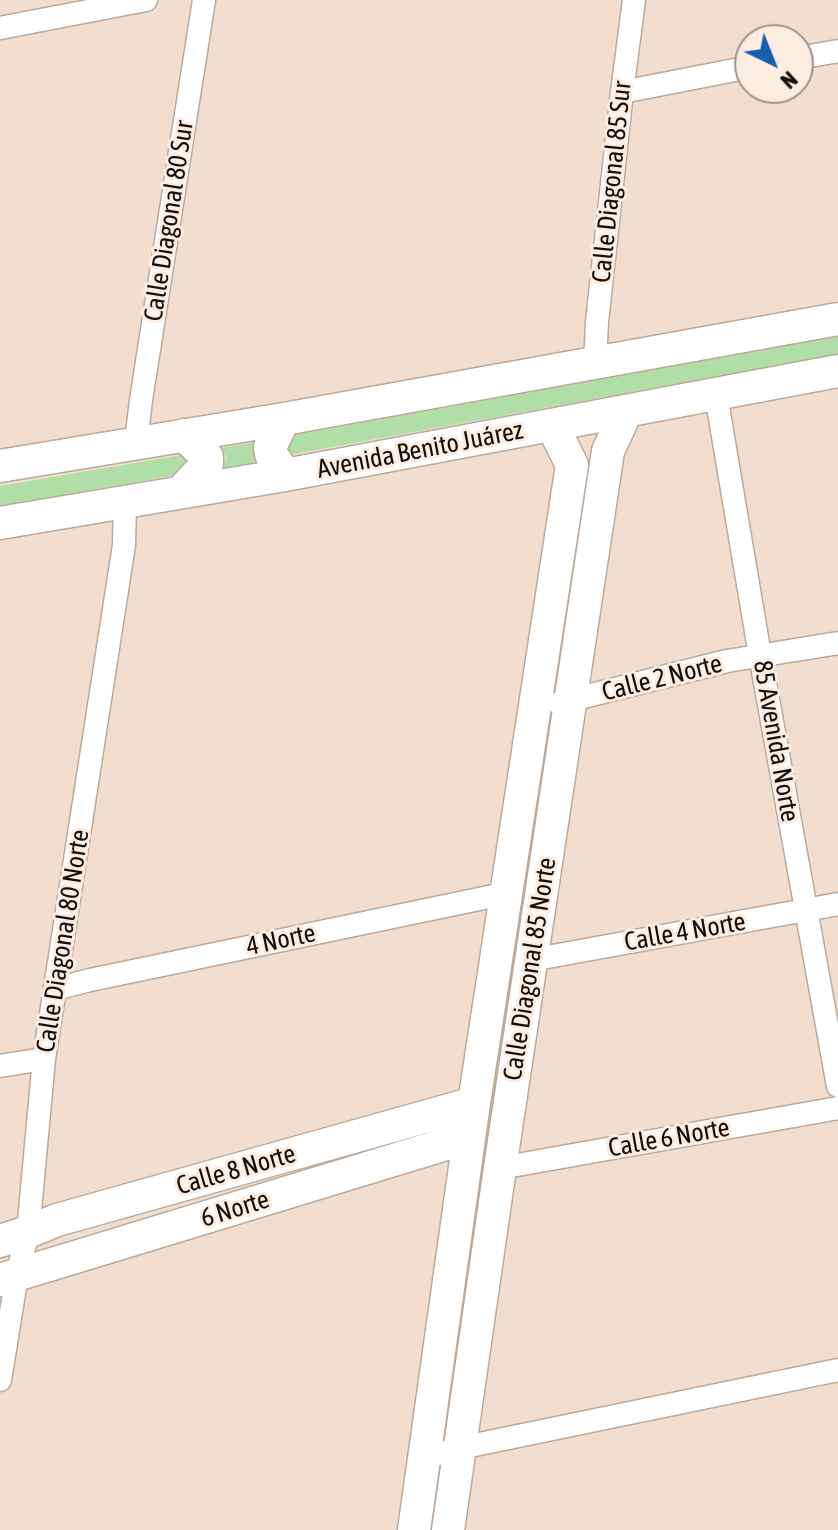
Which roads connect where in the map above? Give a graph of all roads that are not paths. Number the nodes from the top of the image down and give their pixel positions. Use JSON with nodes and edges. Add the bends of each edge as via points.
{"nodes":[{"id":1,"x":146,"y":0,"type":"edge"},
{"id":2,"x":204,"y":0,"type":"edge"},
{"id":3,"x":634,"y":0,"type":"edge"},
{"id":4,"x":0,"y":28,"type":"edge"},
{"id":5,"x":838,"y":51,"type":"edge"},
{"id":6,"x":814,"y":55,"type":"edge"},
{"id":7,"x":734,"y":70,"type":"edge"},
{"id":8,"x":622,"y":92,"type":"junction"},
{"id":9,"x":838,"y":319,"type":"edge"},
{"id":10,"x":595,"y":364,"type":"junction"},
{"id":11,"x":838,"y":371,"type":"edge"},
{"id":12,"x":716,"y":395,"type":"junction"},
{"id":13,"x":626,"y":412,"type":"junction"},
{"id":14,"x":284,"y":419,"type":"junction"},
{"id":15,"x":552,"y":425,"type":"junction"},
{"id":16,"x":184,"y":435,"type":"junction"},
{"id":17,"x":136,"y":443,"type":"junction"},
{"id":18,"x":0,"y":466,"type":"edge"},
{"id":19,"x":285,"y":475,"type":"junction"},
{"id":20,"x":181,"y":492,"type":"junction"},
{"id":21,"x":125,"y":502,"type":"junction"},
{"id":22,"x":0,"y":523,"type":"edge"},
{"id":23,"x":838,"y":643,"type":"edge"},
{"id":24,"x":760,"y":655,"type":"junction"},
{"id":25,"x":571,"y":701,"type":"junction"},
{"id":26,"x":534,"y":708,"type":"junction"},
{"id":27,"x":508,"y":893,"type":"junction"},
{"id":28,"x":838,"y":904,"type":"edge"},
{"id":29,"x":807,"y":910,"type":"junction"},
{"id":30,"x":531,"y":960,"type":"junction"},
{"id":31,"x":55,"y":989,"type":"junction"},
{"id":32,"x":44,"y":1059,"type":"junction"},
{"id":33,"x":0,"y":1066,"type":"edge"},
{"id":34,"x":838,"y":1086,"type":"edge"},
{"id":35,"x":474,"y":1103,"type":"junction"},
{"id":36,"x":838,"y":1108,"type":"edge"},
{"id":37,"x":469,"y":1137,"type":"junction"},
{"id":38,"x":500,"y":1168,"type":"junction"},
{"id":39,"x":14,"y":1236,"type":"edge"},
{"id":40,"x":8,"y":1278,"type":"edge"},
{"id":41,"x":838,"y":1370,"type":"edge"},
{"id":42,"x":0,"y":1380,"type":"edge"},
{"id":43,"x":460,"y":1448,"type":"junction"},
{"id":44,"x":424,"y":1458,"type":"junction"},
{"id":45,"x":414,"y":1530,"type":"edge"},
{"id":46,"x":448,"y":1530,"type":"edge"}],
"edges":[{"from":1,"to":4,"type":"street"},
{"from":2,"to":17,"type":"street","name":"Calle Diagonal 80 Sur"},
{"from":3,"to":8,"type":"street","name":"Calle Diagonal 85 Sur"},
{"from":5,"to":6,"type":"street"},
{"from":7,"to":8,"type":"street"},
{"from":8,"to":10,"type":"street","name":"Calle Diagonal 85 Sur"},
{"from":9,"to":10,"type":"main road","name":"Avenida Benito Juárez"},
{"from":10,"to":14,"type":"main road","name":"Avenida Benito Juárez"},
{"from":11,"to":12,"type":"main road","name":"Avenida Benito Juárez"},
{"from":12,"to":13,"type":"main road","name":"Avenida Benito Juárez"},
{"from":12,"to":24,"type":"street","name":"85 Avenida Norte"},
{"from":13,"to":15,"type":"main road","name":"Avenida Benito Juárez"},
{"from":13,"to":25,"type":"main road","name":"Calle Diagonal 85 Norte","via":[[608,451]]},
{"from":14,"to":16,"type":"main road","name":"Avenida Benito Juárez"},
{"from":14,"to":19,"type":"main road","via":[[270,447]]},
{"from":15,"to":19,"type":"main road","name":"Avenida Benito Juárez"},
{"from":15,"to":26,"type":"main road","name":"Calle Diagonal 85 Norte","via":[[572,465]]},
{"from":16,"to":17,"type":"main road","name":"Avenida Benito Juárez"},
{"from":16,"to":20,"type":"main road","via":[[207,457],[207,464]]},
{"from":17,"to":18,"type":"main road","name":"Avenida Benito Juárez"},
{"from":19,"to":20,"type":"main road","name":"Avenida Benito Juárez"},
{"from":20,"to":21,"type":"main road","name":"Avenida Benito Juárez"},
{"from":21,"to":22,"type":"main road","name":"Avenida Benito Juárez"},
{"from":21,"to":31,"type":"street","name":"Calle Diagonal 80 Norte","via":[[124,545]]},
{"from":23,"to":24,"type":"street","name":"Calle 2 Norte"},
{"from":24,"to":25,"type":"street","name":"Calle 2 Norte"},
{"from":24,"to":29,"type":"street","name":"85 Avenida Norte"},
{"from":25,"to":26,"type":"street","name":"Calle 2 Norte"},
{"from":25,"to":30,"type":"main road","name":"Calle Diagonal 85 Norte"},
{"from":26,"to":27,"type":"main road","name":"Calle Diagonal 85 Norte"},
{"from":27,"to":31,"type":"street","name":"4 Norte"},
{"from":27,"to":35,"type":"main road","name":"Calle Diagonal 85 Norte"},
{"from":28,"to":29,"type":"street","name":"Calle 4 Norte"},
{"from":29,"to":30,"type":"street","name":"Calle 4 Norte"},
{"from":29,"to":34,"type":"street","name":"85 Avenida Norte"},
{"from":30,"to":38,"type":"main road","name":"Calle Diagonal 85 Norte"},
{"from":31,"to":32,"type":"street","name":"Calle Diagonal 80 Norte"},
{"from":32,"to":33,"type":"street"},
{"from":32,"to":39,"type":"street","name":"Calle Diagonal 80 Norte"},
{"from":35,"to":37,"type":"main road","name":"Calle Diagonal 85 Norte"},
{"from":35,"to":39,"type":"main road","name":"Calle 8 Norte"},
{"from":36,"to":38,"type":"street","name":"Calle 6 Norte"},
{"from":37,"to":40,"type":"main road","name":"6 Norte"},
{"from":37,"to":44,"type":"main road","name":"Calle Diagonal 85 Norte"},
{"from":38,"to":43,"type":"main road","name":"Calle Diagonal 85 Norte"},
{"from":39,"to":40,"type":"street","name":"Calle Diagonal 80 Norte"},
{"from":40,"to":42,"type":"street","name":"Calle Diagonal 80 Norte"},
{"from":41,"to":43,"type":"street"},
{"from":43,"to":44,"type":"street"},
{"from":43,"to":46,"type":"main road","name":"Calle Diagonal 85 Norte"},
{"from":44,"to":45,"type":"main road","name":"Calle Diagonal 85 Norte"}]}
